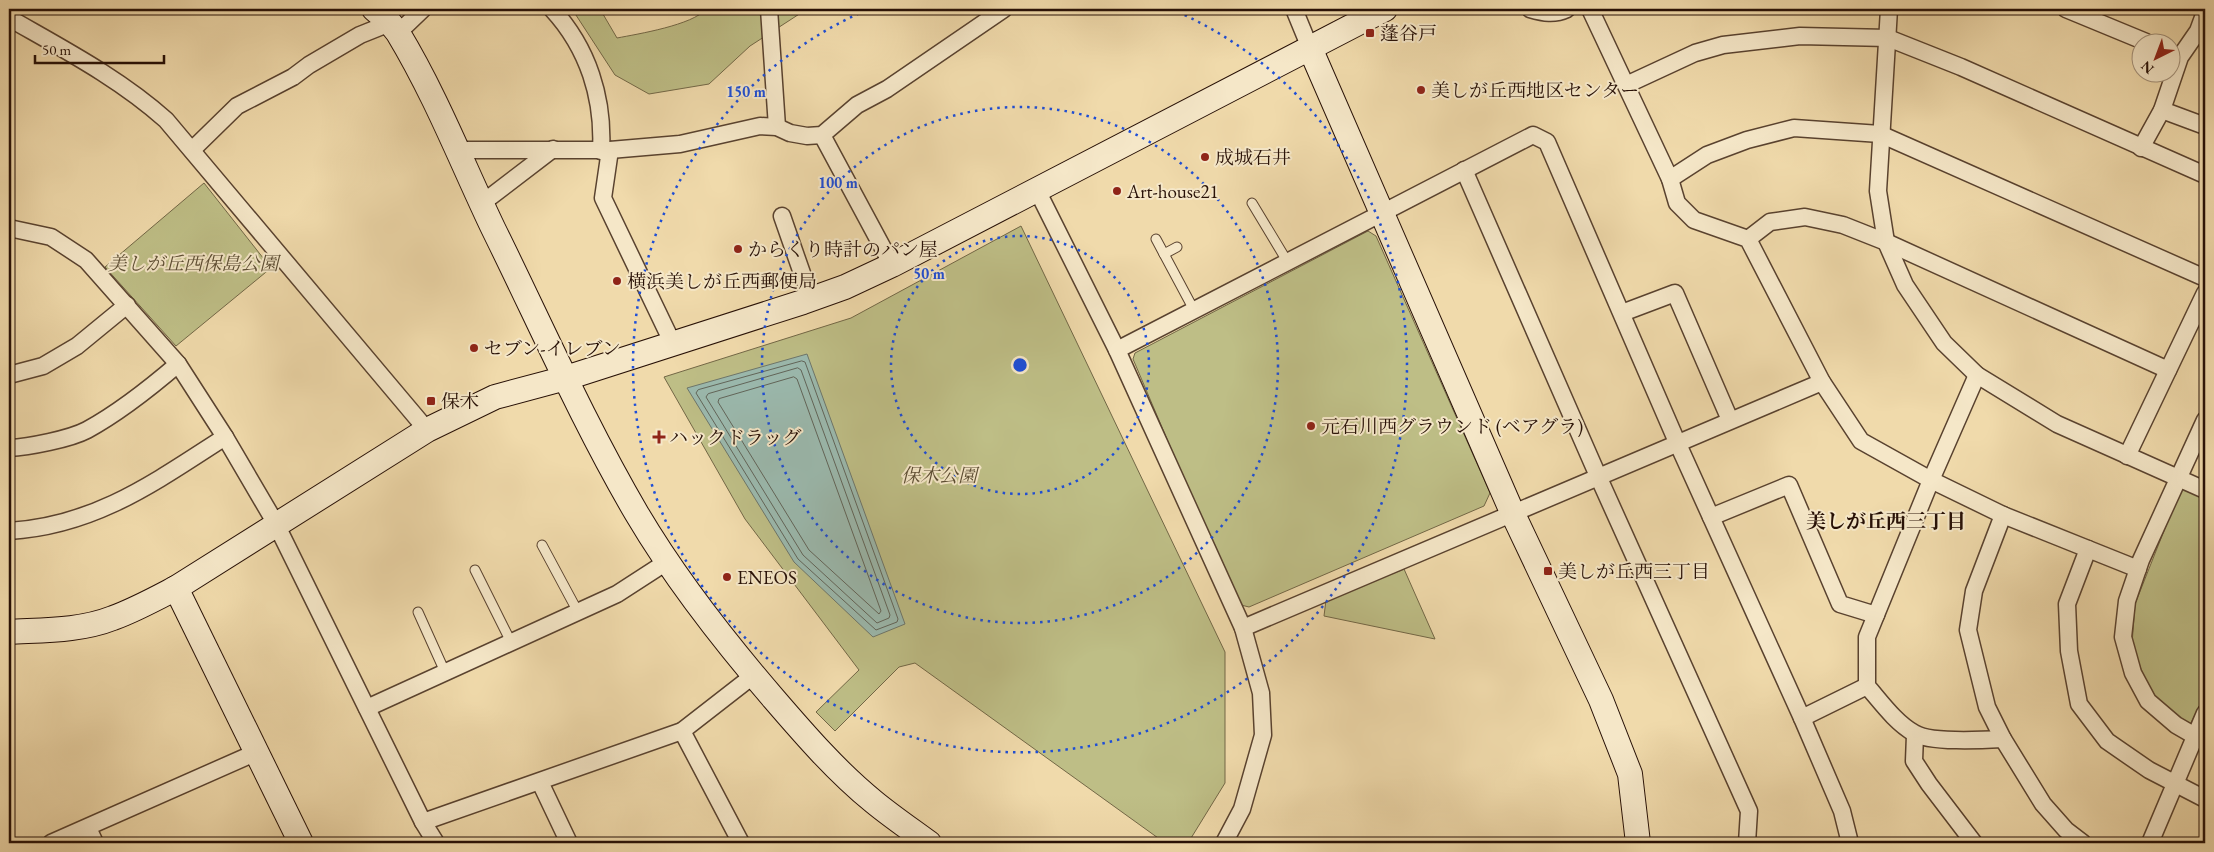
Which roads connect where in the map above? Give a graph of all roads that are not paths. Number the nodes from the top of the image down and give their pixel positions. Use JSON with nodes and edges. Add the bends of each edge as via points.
{"nodes":[{"id":1,"x":423,"y":9,"type":"edge"},
{"id":2,"x":552,"y":9,"type":"edge"},
{"id":3,"x":769,"y":9,"type":"edge"},
{"id":4,"x":1004,"y":9,"type":"edge"},
{"id":5,"x":1294,"y":9,"type":"edge"},
{"id":6,"x":1385,"y":9,"type":"edge"},
{"id":7,"x":1530,"y":9,"type":"edge"},
{"id":8,"x":1567,"y":9,"type":"edge"},
{"id":9,"x":1590,"y":9,"type":"edge"},
{"id":10,"x":1889,"y":9,"type":"edge"},
{"id":11,"x":2066,"y":9,"type":"edge"},
{"id":12,"x":2205,"y":12,"type":"edge"},
{"id":13,"x":9,"y":18,"type":"edge"},
{"id":14,"x":387,"y":22,"type":"edge"},
{"id":15,"x":2202,"y":33,"type":"edge"},
{"id":16,"x":2132,"y":36,"type":"edge"},
{"id":17,"x":1888,"y":38,"type":"junction"},
{"id":18,"x":1310,"y":48,"type":"junction"},
{"id":19,"x":2182,"y":50,"type":"edge"},
{"id":20,"x":2169,"y":82,"type":"edge"},
{"id":21,"x":1626,"y":85,"type":"junction"},
{"id":22,"x":2162,"y":110,"type":"junction"},
{"id":23,"x":2205,"y":126,"type":"edge"},
{"id":24,"x":777,"y":127,"type":"junction"},
{"id":25,"x":822,"y":134,"type":"junction"},
{"id":26,"x":1880,"y":134,"type":"junction"},
{"id":27,"x":2141,"y":148,"type":"junction"},
{"id":28,"x":553,"y":149,"type":"junction"},
{"id":29,"x":192,"y":150,"type":"junction"},
{"id":30,"x":458,"y":150,"type":"junction"},
{"id":31,"x":605,"y":151,"type":"junction"},
{"id":32,"x":1464,"y":170,"type":"junction"},
{"id":33,"x":2205,"y":175,"type":"edge"},
{"id":34,"x":1670,"y":179,"type":"junction"},
{"id":35,"x":1037,"y":190,"type":"junction"},
{"id":36,"x":1252,"y":203,"type":"dead end"},
{"id":37,"x":481,"y":204,"type":"junction"},
{"id":38,"x":1383,"y":212,"type":"junction"},
{"id":39,"x":782,"y":216,"type":"dead end"},
{"id":40,"x":9,"y":228,"type":"edge"},
{"id":41,"x":1156,"y":239,"type":"dead end"},
{"id":42,"x":1748,"y":239,"type":"junction"},
{"id":43,"x":1886,"y":242,"type":"junction"},
{"id":44,"x":1177,"y":247,"type":"dead end"},
{"id":45,"x":1164,"y":254,"type":"junction"},
{"id":46,"x":1287,"y":261,"type":"junction"},
{"id":47,"x":892,"y":265,"type":"junction"},
{"id":48,"x":2205,"y":278,"type":"edge"},
{"id":49,"x":2205,"y":292,"type":"edge"},
{"id":50,"x":811,"y":299,"type":"junction"},
{"id":51,"x":127,"y":305,"type":"junction"},
{"id":52,"x":1194,"y":310,"type":"junction"},
{"id":53,"x":1622,"y":313,"type":"junction"},
{"id":54,"x":673,"y":344,"type":"junction"},
{"id":55,"x":1117,"y":350,"type":"junction"},
{"id":56,"x":178,"y":364,"type":"junction"},
{"id":57,"x":2168,"y":370,"type":"junction"},
{"id":58,"x":1977,"y":375,"type":"junction"},
{"id":59,"x":9,"y":376,"type":"edge"},
{"id":60,"x":566,"y":378,"type":"junction"},
{"id":61,"x":1822,"y":382,"type":"junction"},
{"id":62,"x":1730,"y":420,"type":"junction"},
{"id":63,"x":2205,"y":420,"type":"edge"},
{"id":64,"x":427,"y":430,"type":"junction"},
{"id":65,"x":225,"y":437,"type":"junction"},
{"id":66,"x":1677,"y":442,"type":"junction"},
{"id":67,"x":9,"y":448,"type":"edge"},
{"id":68,"x":2127,"y":456,"type":"junction"},
{"id":69,"x":1598,"y":476,"type":"junction"},
{"id":70,"x":2178,"y":478,"type":"junction"},
{"id":71,"x":1931,"y":480,"type":"junction"},
{"id":72,"x":2205,"y":490,"type":"edge"},
{"id":73,"x":1512,"y":512,"type":"junction"},
{"id":74,"x":2003,"y":515,"type":"junction"},
{"id":75,"x":1711,"y":517,"type":"junction"},
{"id":76,"x":276,"y":524,"type":"junction"},
{"id":77,"x":9,"y":531,"type":"edge"},
{"id":78,"x":542,"y":545,"type":"dead end"},
{"id":79,"x":2088,"y":550,"type":"junction"},
{"id":80,"x":668,"y":561,"type":"junction"},
{"id":81,"x":2138,"y":569,"type":"junction"},
{"id":82,"x":475,"y":570,"type":"dead end"},
{"id":83,"x":176,"y":588,"type":"junction"},
{"id":84,"x":418,"y":612,"type":"dead end"},
{"id":85,"x":578,"y":612,"type":"junction"},
{"id":86,"x":1876,"y":615,"type":"junction"},
{"id":87,"x":1243,"y":628,"type":"junction"},
{"id":88,"x":9,"y":632,"type":"edge"},
{"id":89,"x":511,"y":642,"type":"junction"},
{"id":90,"x":444,"y":672,"type":"junction"},
{"id":91,"x":754,"y":675,"type":"junction"},
{"id":92,"x":1867,"y":686,"type":"junction"},
{"id":93,"x":367,"y":708,"type":"junction"},
{"id":94,"x":2205,"y":713,"type":"edge"},
{"id":95,"x":1802,"y":718,"type":"junction"},
{"id":96,"x":682,"y":730,"type":"junction"},
{"id":97,"x":1915,"y":735,"type":"junction"},
{"id":98,"x":2195,"y":736,"type":"junction"},
{"id":99,"x":2003,"y":739,"type":"junction"},
{"id":100,"x":257,"y":752,"type":"junction"},
{"id":101,"x":540,"y":782,"type":"junction"},
{"id":102,"x":2174,"y":784,"type":"junction"},
{"id":103,"x":2205,"y":799,"type":"edge"},
{"id":104,"x":423,"y":822,"type":"junction"},
{"id":105,"x":88,"y":828,"type":"junction"},
{"id":106,"x":295,"y":841,"type":"edge"},
{"id":107,"x":50,"y":843,"type":"edge"},
{"id":108,"x":95,"y":843,"type":"edge"},
{"id":109,"x":436,"y":843,"type":"edge"},
{"id":110,"x":569,"y":843,"type":"edge"},
{"id":111,"x":741,"y":843,"type":"edge"},
{"id":112,"x":929,"y":843,"type":"edge"},
{"id":113,"x":1224,"y":843,"type":"edge"},
{"id":114,"x":1638,"y":843,"type":"edge"},
{"id":115,"x":1747,"y":843,"type":"edge"},
{"id":116,"x":1850,"y":843,"type":"edge"},
{"id":117,"x":1974,"y":843,"type":"edge"},
{"id":118,"x":2083,"y":843,"type":"edge"},
{"id":119,"x":2150,"y":843,"type":"edge"}],
"edges":[{"from":1,"to":14,"type":"street"},
{"from":2,"to":31,"type":"street","via":[[586,59],[597,89]]},
{"from":3,"to":24,"type":"street"},
{"from":4,"to":25,"type":"street","via":[[887,89],[857,105]]},
{"from":5,"to":18,"type":"street"},
{"from":6,"to":18,"type":"street"},
{"from":7,"to":8,"type":"street","via":[[1546,13]]},
{"from":9,"to":21,"type":"street"},
{"from":10,"to":17,"type":"street"},
{"from":11,"to":16,"type":"street"},
{"from":12,"to":15,"type":"street"},
{"from":13,"to":29,"type":"street","via":[[143,99]]},
{"from":14,"to":29,"type":"street","via":[[238,106]]},
{"from":14,"to":30,"type":"street","via":[[442,113]]},
{"from":15,"to":19,"type":"street"},
{"from":17,"to":21,"type":"street","via":[[1800,36],[1723,45],[1696,53]]},
{"from":17,"to":26,"type":"street"},
{"from":17,"to":27,"type":"street","via":[[1961,67]]},
{"from":18,"to":35,"type":"street"},
{"from":18,"to":38,"type":"street"},
{"from":20,"to":22,"type":"street"},
{"from":21,"to":34,"type":"street"},
{"from":22,"to":23,"type":"street"},
{"from":22,"to":27,"type":"street"},
{"from":24,"to":25,"type":"street","via":[[807,136]]},
{"from":24,"to":31,"type":"street","via":[[760,126],[680,144]]},
{"from":25,"to":47,"type":"street"},
{"from":26,"to":34,"type":"street","via":[[1794,128],[1707,155]]},
{"from":26,"to":43,"type":"street","via":[[1878,192]]},
{"from":26,"to":48,"type":"street"},
{"from":27,"to":33,"type":"street"},
{"from":28,"to":30,"type":"street"},
{"from":28,"to":31,"type":"street"},
{"from":28,"to":37,"type":"street"},
{"from":29,"to":64,"type":"street"},
{"from":30,"to":37,"type":"street"},
{"from":31,"to":54,"type":"street","via":[[603,198]]},
{"from":32,"to":38,"type":"street"},
{"from":32,"to":53,"type":"street","via":[[1533,135],[1548,142]]},
{"from":32,"to":69,"type":"street"},
{"from":34,"to":42,"type":"street","via":[[1677,203],[1694,220]]},
{"from":35,"to":47,"type":"street"},
{"from":35,"to":55,"type":"street"},
{"from":36,"to":46,"type":"lane"},
{"from":37,"to":60,"type":"street"},
{"from":38,"to":46,"type":"street"},
{"from":38,"to":73,"type":"street"},
{"from":39,"to":50,"type":"street"},
{"from":40,"to":51,"type":"street","via":[[51,237],[86,260]]},
{"from":41,"to":45,"type":"lane"},
{"from":42,"to":43,"type":"street","via":[[1770,222],[1805,217],[1843,225]]},
{"from":42,"to":61,"type":"street"},
{"from":43,"to":57,"type":"street"},
{"from":43,"to":58,"type":"street","via":[[1905,285],[1944,342]]},
{"from":44,"to":45,"type":"lane"},
{"from":45,"to":52,"type":"lane"},
{"from":46,"to":52,"type":"street"},
{"from":47,"to":50,"type":"street"},
{"from":49,"to":57,"type":"street"},
{"from":50,"to":54,"type":"street"},
{"from":51,"to":56,"type":"street"},
{"from":51,"to":59,"type":"street","via":[[77,346],[43,366]]},
{"from":52,"to":55,"type":"street"},
{"from":53,"to":62,"type":"street","via":[[1675,292]]},
{"from":53,"to":66,"type":"street"},
{"from":54,"to":60,"type":"street"},
{"from":55,"to":87,"type":"street"},
{"from":56,"to":65,"type":"street"},
{"from":56,"to":67,"type":"street","via":[[147,390],[86,430],[29,447]]},
{"from":57,"to":68,"type":"street"},
{"from":58,"to":68,"type":"street","via":[[2057,424]]},
{"from":58,"to":71,"type":"street"},
{"from":60,"to":64,"type":"street","via":[[495,397]]},
{"from":60,"to":80,"type":"street","via":[[621,484]]},
{"from":61,"to":62,"type":"street"},
{"from":61,"to":71,"type":"street","via":[[1861,441]]},
{"from":62,"to":66,"type":"street"},
{"from":63,"to":70,"type":"street"},
{"from":64,"to":76,"type":"street"},
{"from":65,"to":76,"type":"street"},
{"from":65,"to":77,"type":"street","via":[[138,493],[85,517],[38,529]]},
{"from":66,"to":69,"type":"street"},
{"from":66,"to":75,"type":"street"},
{"from":68,"to":70,"type":"street"},
{"from":69,"to":73,"type":"street"},
{"from":69,"to":115,"type":"street","via":[[1749,811]]},
{"from":70,"to":72,"type":"street"},
{"from":70,"to":81,"type":"street"},
{"from":71,"to":74,"type":"street"},
{"from":71,"to":86,"type":"street"},
{"from":73,"to":87,"type":"street"},
{"from":73,"to":114,"type":"street","via":[[1601,700],[1630,774]]},
{"from":74,"to":79,"type":"street"},
{"from":74,"to":99,"type":"street","via":[[1974,591],[1968,630],[1987,707]]},
{"from":75,"to":86,"type":"street","via":[[1789,485],[1840,604]]},
{"from":75,"to":95,"type":"street"},
{"from":76,"to":83,"type":"street"},
{"from":76,"to":93,"type":"street"},
{"from":78,"to":85,"type":"lane"},
{"from":79,"to":81,"type":"street"},
{"from":79,"to":102,"type":"street","via":[[2067,604],[2069,651],[2079,704],[2107,741]]},
{"from":80,"to":85,"type":"street","via":[[617,594]]},
{"from":80,"to":91,"type":"street"},
{"from":81,"to":98,"type":"street","via":[[2127,601],[2123,637],[2133,673],[2148,701],[2176,725]]},
{"from":82,"to":89,"type":"lane"},
{"from":83,"to":88,"type":"street","via":[[111,619],[61,630]]},
{"from":83,"to":100,"type":"street"},
{"from":84,"to":90,"type":"lane"},
{"from":85,"to":89,"type":"street"},
{"from":86,"to":92,"type":"street","via":[[1867,637]]},
{"from":87,"to":113,"type":"street","via":[[1261,693],[1263,735],[1242,808]]},
{"from":89,"to":90,"type":"street"},
{"from":90,"to":93,"type":"street"},
{"from":91,"to":96,"type":"street"},
{"from":91,"to":112,"type":"street","via":[[810,741],[865,794]]},
{"from":92,"to":95,"type":"street"},
{"from":92,"to":97,"type":"street"},
{"from":93,"to":104,"type":"street"},
{"from":94,"to":98,"type":"street"},
{"from":95,"to":116,"type":"street","via":[[1842,811]]},
{"from":96,"to":101,"type":"street"},
{"from":96,"to":111,"type":"street"},
{"from":97,"to":99,"type":"street","via":[[1956,741]]},
{"from":97,"to":117,"type":"street","via":[[1914,761]]},
{"from":98,"to":102,"type":"street"},
{"from":99,"to":118,"type":"street","via":[[2042,804]]},
{"from":100,"to":105,"type":"street"},
{"from":100,"to":106,"type":"street"},
{"from":101,"to":104,"type":"street"},
{"from":101,"to":110,"type":"street"},
{"from":102,"to":103,"type":"street"},
{"from":102,"to":119,"type":"street"},
{"from":104,"to":109,"type":"street"},
{"from":105,"to":107,"type":"street"},
{"from":105,"to":108,"type":"street"}]}
